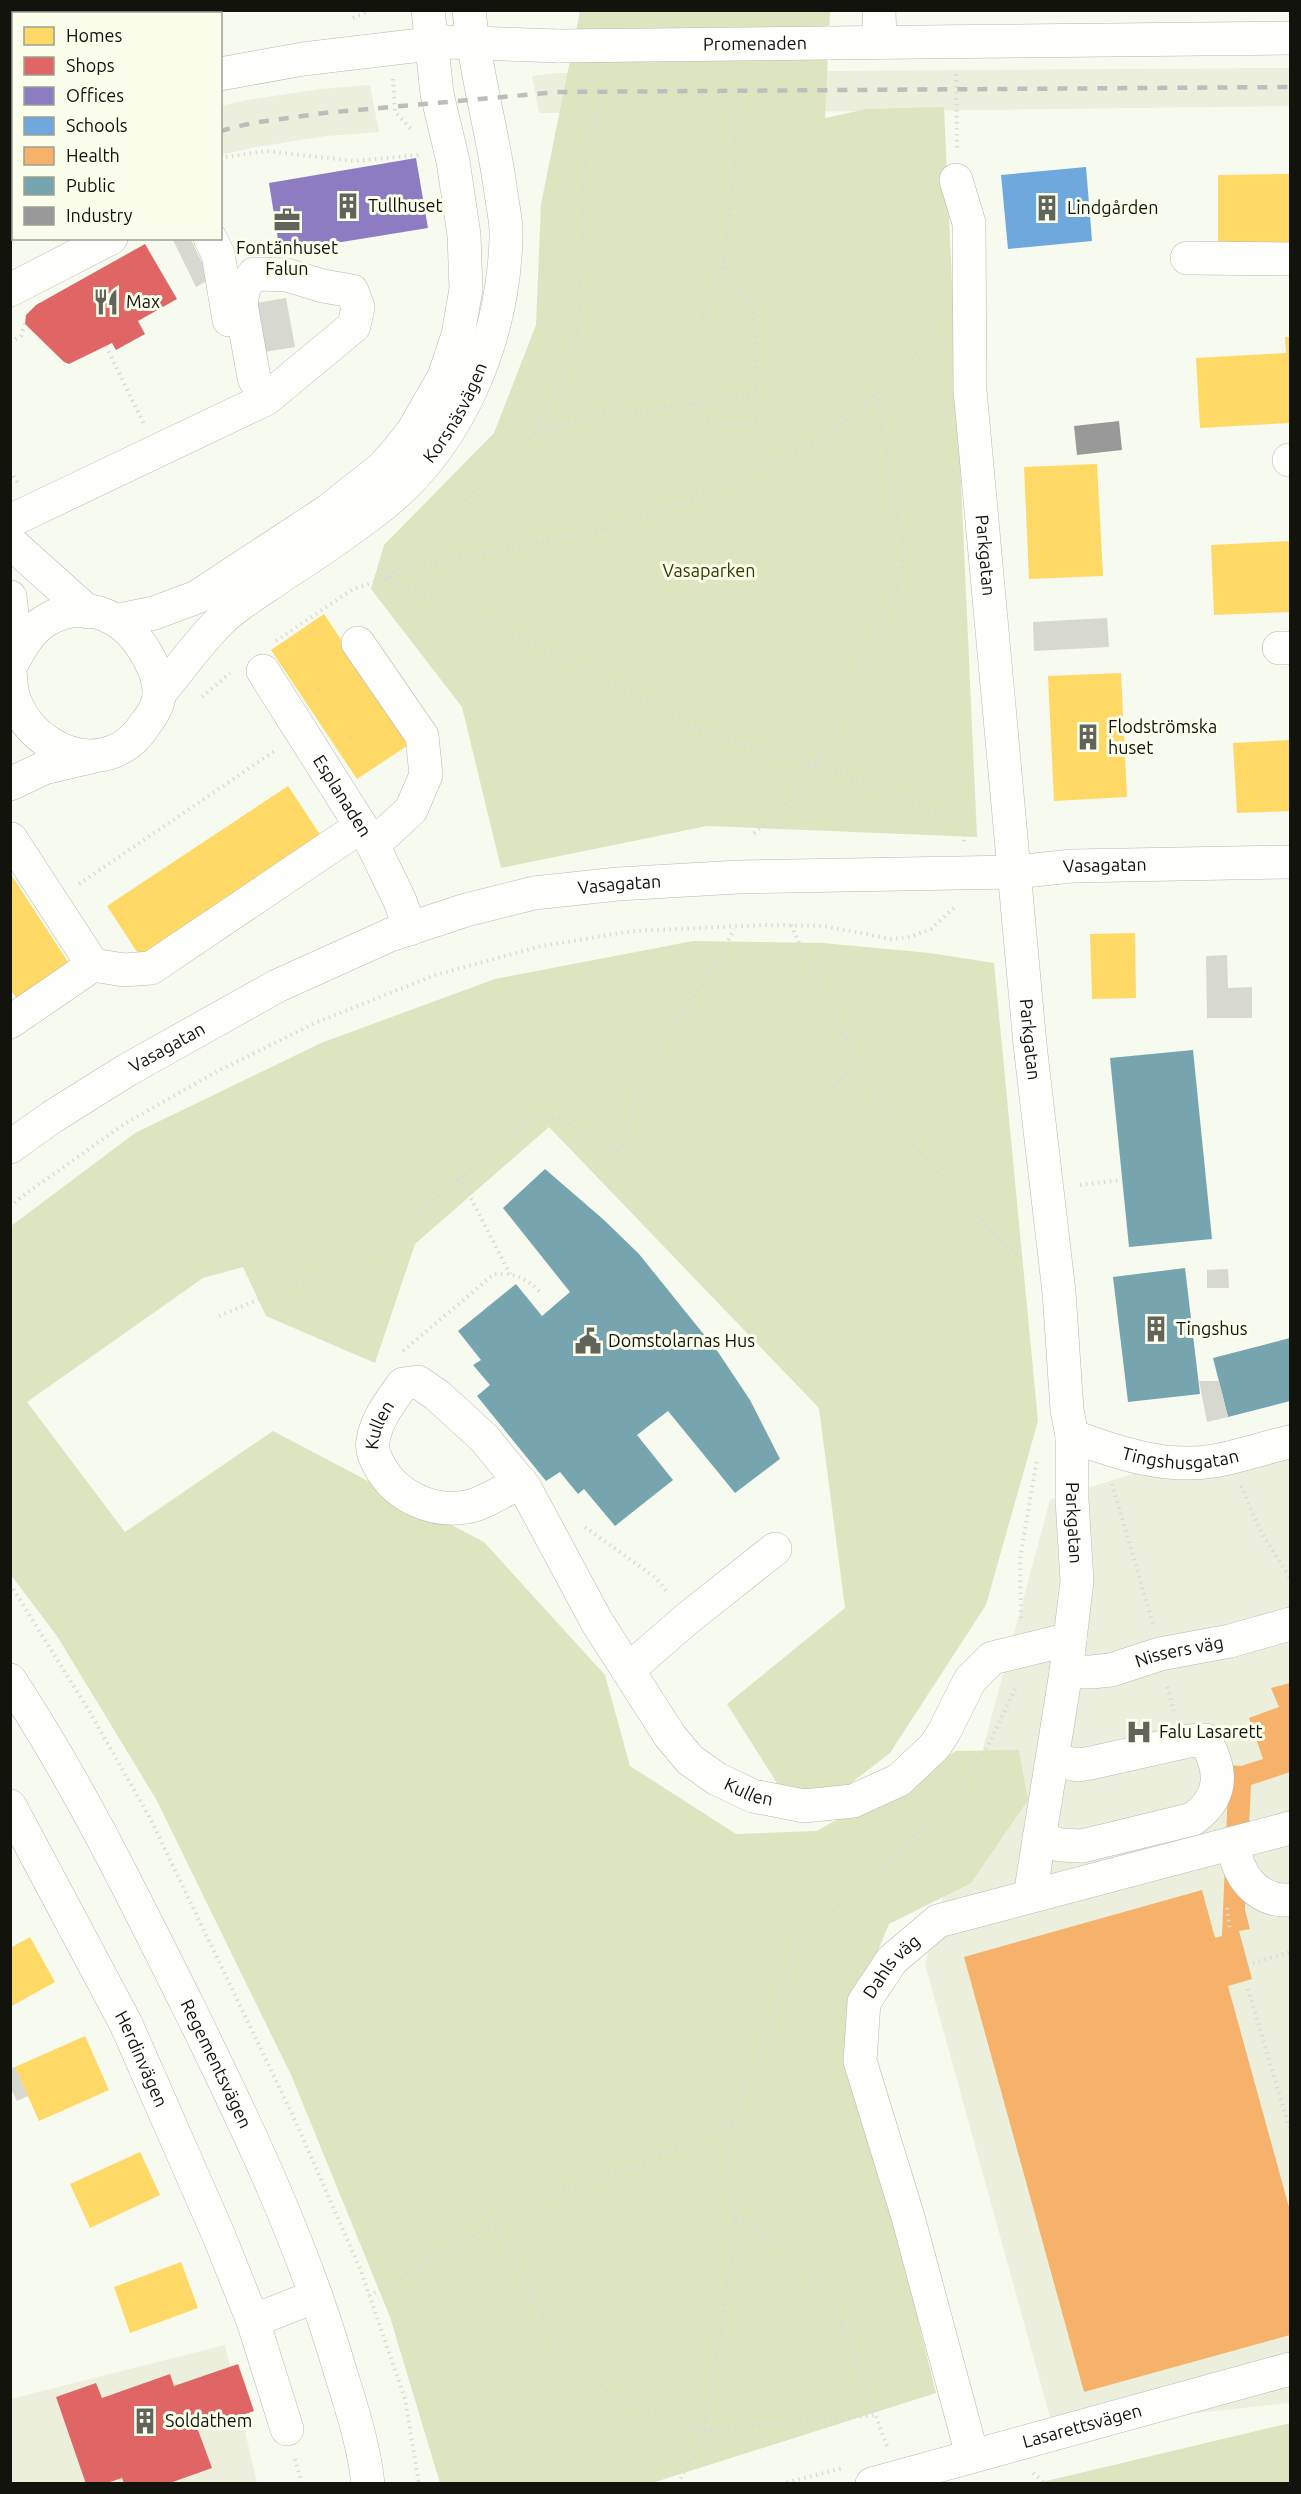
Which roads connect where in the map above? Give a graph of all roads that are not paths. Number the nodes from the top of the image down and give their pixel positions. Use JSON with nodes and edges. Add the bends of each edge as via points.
{"nodes":[{"id":1,"x":428,"y":10,"type":"edge"},
{"id":2,"x":469,"y":10,"type":"edge"},
{"id":3,"x":879,"y":26,"type":"edge"},
{"id":4,"x":1290,"y":38,"type":"edge"},
{"id":5,"x":472,"y":43,"type":"junction"},
{"id":6,"x":430,"y":44,"type":"junction"},
{"id":7,"x":222,"y":74,"type":"edge"},
{"id":8,"x":956,"y":180,"type":"road end"},
{"id":9,"x":107,"y":240,"type":"edge"},
{"id":10,"x":211,"y":240,"type":"edge"},
{"id":11,"x":1187,"y":258,"type":"dead end"},
{"id":12,"x":1290,"y":259,"type":"edge"},
{"id":13,"x":10,"y":290,"type":"edge"},
{"id":14,"x":10,"y":521,"type":"edge"},
{"id":15,"x":10,"y":542,"type":"edge"},
{"id":16,"x":10,"y":597,"type":"edge"},
{"id":17,"x":103,"y":616,"type":"junction"},
{"id":18,"x":358,"y":643,"type":"dead end"},
{"id":19,"x":258,"y":661,"type":"road end"},
{"id":20,"x":13,"y":664,"type":"edge"},
{"id":21,"x":159,"y":694,"type":"junction"},
{"id":22,"x":92,"y":757,"type":"junction"},
{"id":23,"x":10,"y":784,"type":"edge"},
{"id":24,"x":367,"y":836,"type":"junction"},
{"id":25,"x":11,"y":839,"type":"edge"},
{"id":26,"x":1290,"y":862,"type":"edge"},
{"id":27,"x":1014,"y":872,"type":"junction"},
{"id":28,"x":410,"y":929,"type":"junction"},
{"id":29,"x":93,"y":965,"type":"junction"},
{"id":30,"x":10,"y":1022,"type":"edge"},
{"id":31,"x":10,"y":1147,"type":"edge"},
{"id":32,"x":1086,"y":1441,"type":"junction"},
{"id":33,"x":1290,"y":1442,"type":"edge"},
{"id":34,"x":521,"y":1482,"type":"dead end"},
{"id":35,"x":775,"y":1549,"type":"dead end"},
{"id":36,"x":1290,"y":1624,"type":"edge"},
{"id":37,"x":1070,"y":1639,"type":"junction"},
{"id":38,"x":628,"y":1670,"type":"junction"},
{"id":39,"x":1066,"y":1672,"type":"junction"},
{"id":40,"x":10,"y":1680,"type":"edge"},
{"id":41,"x":1053,"y":1760,"type":"junction"},
{"id":42,"x":10,"y":1806,"type":"edge"},
{"id":43,"x":1290,"y":1828,"type":"edge"},
{"id":44,"x":1039,"y":1838,"type":"junction"},
{"id":45,"x":1233,"y":1843,"type":"junction"},
{"id":46,"x":1030,"y":1896,"type":"junction"},
{"id":47,"x":1290,"y":1900,"type":"edge"},
{"id":48,"x":316,"y":2296,"type":"junction"},
{"id":49,"x":254,"y":2321,"type":"junction"},
{"id":50,"x":1290,"y":2369,"type":"edge"},
{"id":51,"x":287,"y":2429,"type":"dead end"},
{"id":52,"x":972,"y":2455,"type":"junction"},
{"id":53,"x":860,"y":2475,"type":"edge"},
{"id":54,"x":369,"y":2480,"type":"edge"}],
"edges":[{"from":1,"to":6,"type":"street","name":"Korsnäsvägen"},
{"from":2,"to":5,"type":"street","name":"Korsnäsvägen"},
{"from":3,"to":4,"type":"street","name":"Promenaden","via":[[955,41]]},
{"from":3,"to":5,"type":"street","name":"Promenaden","bridge":true,"via":[[827,43]]},
{"from":5,"to":6,"type":"street","name":"Promenaden"},
{"from":5,"to":21,"type":"street","name":"Korsnäsvägen","via":[[496,151],[507,237],[493,332],[465,403],[444,437],[406,484],[377,510],[225,617]]},
{"from":6,"to":7,"type":"street","name":"Promenaden","via":[[303,58]]},
{"from":6,"to":17,"type":"street","name":"Korsnäsvägen","via":[[464,235],[466,289],[458,334],[444,377],[398,450],[382,468],[328,510],[197,597],[154,613]]},
{"from":8,"to":27,"type":"street","name":"Parkgatan","via":[[969,223],[970,390]]},
{"from":9,"to":13,"type":"street"},
{"from":10,"to":14,"type":"street","via":[[218,254],[253,405]]},
{"from":11,"to":12,"type":"street"},
{"from":15,"to":17,"type":"street"},
{"from":16,"to":20,"type":"street"},
{"from":17,"to":20,"type":"street","via":[[62,614],[44,621],[28,637]]},
{"from":17,"to":21,"type":"street","via":[[136,637],[154,668]]},
{"from":18,"to":24,"type":"street","via":[[422,736],[426,775],[411,810]]},
{"from":19,"to":24,"type":"street","name":"Esplanaden"},
{"from":20,"to":22,"type":"street","via":[[13,694],[26,722],[60,749]]},
{"from":21,"to":22,"type":"street","via":[[153,714],[132,740],[121,749]]},
{"from":22,"to":23,"type":"street","via":[[44,768]]},
{"from":24,"to":28,"type":"street","name":"Esplanaden"},
{"from":24,"to":29,"type":"street","via":[[151,968],[123,970]]},
{"from":25,"to":29,"type":"street"},
{"from":26,"to":27,"type":"street","name":"Vasagatan","via":[[1072,866]]},
{"from":27,"to":28,"type":"street","name":"Vasagatan","via":[[960,886],[738,877],[566,888],[466,910]]},
{"from":27,"to":32,"type":"street","name":"Parkgatan","via":[[1059,1292],[1067,1410]]},
{"from":28,"to":31,"type":"street","name":"Vasagatan","via":[[278,986],[127,1070]]},
{"from":29,"to":30,"type":"street"},
{"from":32,"to":33,"type":"street","name":"Tingshusgatan","via":[[1168,1462],[1191,1463]]},
{"from":32,"to":37,"type":"street","name":"Parkgatan","via":[[1072,1500],[1077,1581]]},
{"from":34,"to":38,"type":"street","name":"Kullen","via":[[597,1622]]},
{"from":35,"to":38,"type":"street"},
{"from":36,"to":39,"type":"street","name":"Nissers väg","via":[[1230,1641],[1160,1654],[1111,1670]]},
{"from":37,"to":38,"type":"street","name":"Kullen","via":[[992,1658],[970,1680],[934,1746],[899,1780],[853,1801],[804,1806],[753,1796],[717,1779],[690,1760],[669,1736]]},
{"from":37,"to":39,"type":"street","name":"Parkgatan"},
{"from":39,"to":41,"type":"street","name":"Parkgatan"},
{"from":40,"to":48,"type":"street","name":"Regementsvägen","via":[[33,1714],[160,1951],[248,2129]]},
{"from":41,"to":44,"type":"street","name":"Parkgatan"},
{"from":41,"to":44,"type":"street","via":[[1078,1765],[1205,1740],[1214,1756],[1217,1791],[1207,1809],[1193,1819],[1082,1846],[1060,1845]]},
{"from":42,"to":49,"type":"street","name":"Herdinvägen","via":[[126,2024]]},
{"from":43,"to":45,"type":"street","name":"Dahls väg"},
{"from":44,"to":46,"type":"street","name":"Parkgatan"},
{"from":45,"to":46,"type":"street","name":"Dahls väg"},
{"from":45,"to":47,"type":"street","via":[[1243,1876],[1259,1894]]},
{"from":46,"to":52,"type":"street","name":"Dahls väg","via":[[938,1921],[892,1960],[864,2002],[860,2061],[908,2217]]},
{"from":48,"to":49,"type":"street"},
{"from":48,"to":54,"type":"street","name":"Regementsvägen","via":[[355,2420]]},
{"from":49,"to":51,"type":"street","name":"Herdinvägen"},
{"from":50,"to":52,"type":"street","name":"Lasarettsvägen"},
{"from":52,"to":53,"type":"street","name":"Lasarettsvägen"}]}
